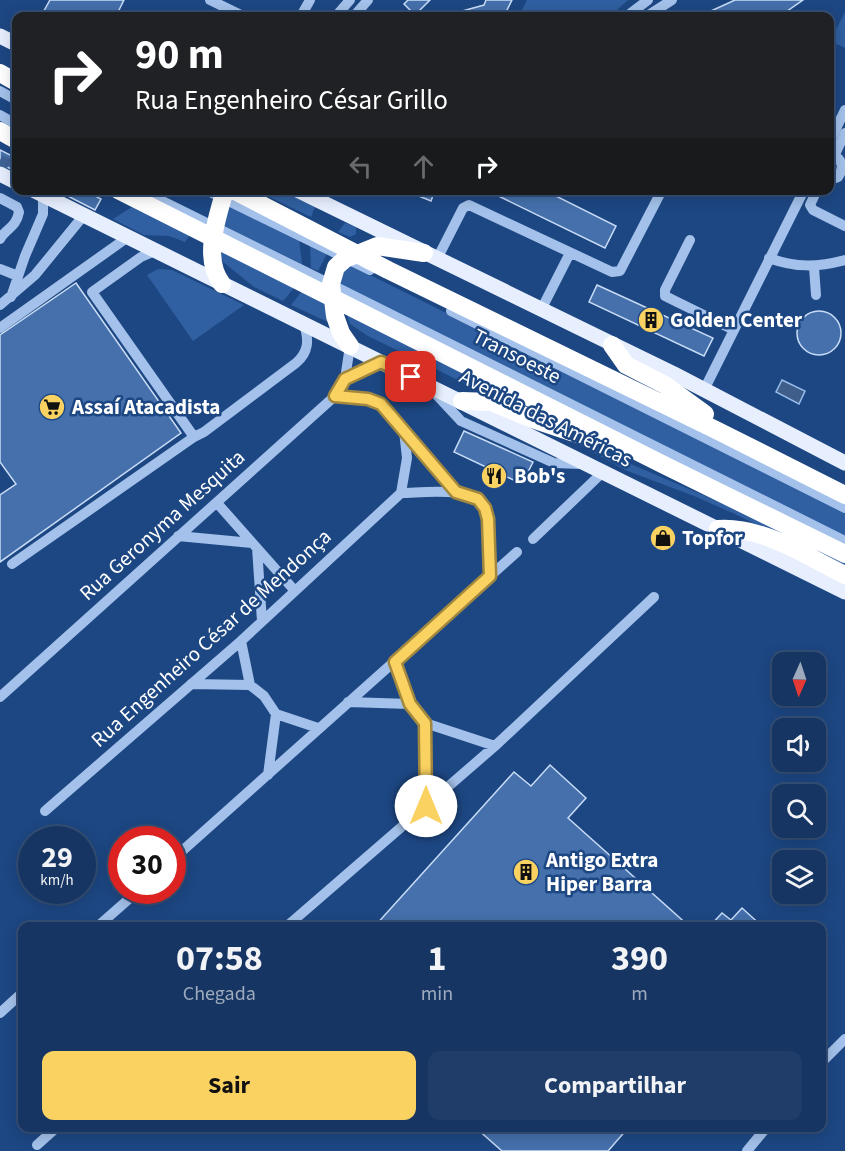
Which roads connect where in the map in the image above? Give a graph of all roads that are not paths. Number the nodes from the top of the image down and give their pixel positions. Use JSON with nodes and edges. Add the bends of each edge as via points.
{"nodes":[{"id":1,"x":210,"y":0,"type":"edge"},
{"id":2,"x":350,"y":0,"type":"edge"},
{"id":3,"x":368,"y":0,"type":"edge"},
{"id":4,"x":648,"y":0,"type":"edge"},
{"id":5,"x":672,"y":0,"type":"edge"},
{"id":6,"x":228,"y":4,"type":"edge"},
{"id":7,"x":340,"y":12,"type":"edge"},
{"id":8,"x":358,"y":12,"type":"edge"},
{"id":9,"x":632,"y":12,"type":"edge"},
{"id":10,"x":653,"y":12,"type":"edge"},
{"id":11,"x":845,"y":110,"type":"edge"},
{"id":12,"x":834,"y":133,"type":"edge"},
{"id":13,"x":845,"y":133,"type":"edge"},
{"id":14,"x":834,"y":156,"type":"edge"},
{"id":15,"x":834,"y":160,"type":"edge"},
{"id":16,"x":834,"y":178,"type":"edge"},
{"id":17,"x":45,"y":195,"type":"edge"},
{"id":18,"x":47,"y":195,"type":"edge"},
{"id":19,"x":129,"y":195,"type":"edge"},
{"id":20,"x":152,"y":195,"type":"edge"},
{"id":21,"x":221,"y":195,"type":"edge"},
{"id":22,"x":227,"y":195,"type":"edge"},
{"id":23,"x":659,"y":195,"type":"edge"},
{"id":24,"x":801,"y":195,"type":"edge"},
{"id":25,"x":815,"y":195,"type":"edge"},
{"id":26,"x":318,"y":196,"type":"edge"},
{"id":27,"x":0,"y":198,"type":"edge"},
{"id":28,"x":84,"y":215,"type":"junction"},
{"id":29,"x":845,"y":226,"type":"edge"},
{"id":30,"x":215,"y":233,"type":"junction"},
{"id":31,"x":128,"y":237,"type":"junction"},
{"id":32,"x":0,"y":239,"type":"edge"},
{"id":33,"x":690,"y":240,"type":"dead end"},
{"id":34,"x":155,"y":251,"type":"junction"},
{"id":35,"x":570,"y":253,"type":"junction"},
{"id":36,"x":351,"y":256,"type":"junction"},
{"id":37,"x":430,"y":256,"type":"junction"},
{"id":38,"x":769,"y":258,"type":"junction"},
{"id":39,"x":845,"y":260,"type":"edge"},
{"id":40,"x":814,"y":267,"type":"junction"},
{"id":41,"x":0,"y":269,"type":"edge"},
{"id":42,"x":18,"y":276,"type":"junction"},
{"id":43,"x":222,"y":284,"type":"junction"},
{"id":44,"x":331,"y":290,"type":"junction"},
{"id":45,"x":816,"y":295,"type":"dead end"},
{"id":46,"x":11,"y":297,"type":"junction"},
{"id":47,"x":0,"y":305,"type":"edge"},
{"id":48,"x":540,"y":310,"type":"junction"},
{"id":49,"x":304,"y":324,"type":"junction"},
{"id":50,"x":0,"y":328,"type":"edge"},
{"id":51,"x":734,"y":330,"type":"junction"},
{"id":52,"x":612,"y":345,"type":"junction"},
{"id":53,"x":350,"y":346,"type":"junction"},
{"id":54,"x":381,"y":362,"type":"junction"},
{"id":55,"x":345,"y":379,"type":"junction"},
{"id":56,"x":427,"y":384,"type":"junction"},
{"id":57,"x":704,"y":390,"type":"junction"},
{"id":58,"x":335,"y":396,"type":"junction"},
{"id":59,"x":462,"y":401,"type":"junction"},
{"id":60,"x":404,"y":430,"type":"junction"},
{"id":61,"x":718,"y":431,"type":"junction"},
{"id":62,"x":194,"y":437,"type":"junction"},
{"id":63,"x":845,"y":463,"type":"edge"},
{"id":64,"x":588,"y":464,"type":"junction"},
{"id":65,"x":664,"y":465,"type":"junction"},
{"id":66,"x":603,"y":472,"type":"junction"},
{"id":67,"x":456,"y":492,"type":"junction"},
{"id":68,"x":401,"y":493,"type":"junction"},
{"id":69,"x":845,"y":495,"type":"edge"},
{"id":70,"x":217,"y":503,"type":"junction"},
{"id":71,"x":845,"y":508,"type":"edge"},
{"id":72,"x":718,"y":529,"type":"junction"},
{"id":73,"x":178,"y":536,"type":"junction"},
{"id":74,"x":533,"y":539,"type":"dead end"},
{"id":75,"x":845,"y":541,"type":"edge"},
{"id":76,"x":255,"y":545,"type":"junction"},
{"id":77,"x":517,"y":552,"type":"dead end"},
{"id":78,"x":845,"y":554,"type":"edge"},
{"id":79,"x":12,"y":564,"type":"dead end"},
{"id":80,"x":845,"y":575,"type":"edge"},
{"id":81,"x":490,"y":576,"type":"junction"},
{"id":82,"x":295,"y":591,"type":"junction"},
{"id":83,"x":845,"y":592,"type":"edge"},
{"id":84,"x":654,"y":597,"type":"dead end"},
{"id":85,"x":262,"y":621,"type":"junction"},
{"id":86,"x":241,"y":641,"type":"junction"},
{"id":87,"x":395,"y":662,"type":"junction"},
{"id":88,"x":191,"y":684,"type":"junction"},
{"id":89,"x":250,"y":686,"type":"junction"},
{"id":90,"x":0,"y":697,"type":"edge"},
{"id":91,"x":348,"y":702,"type":"junction"},
{"id":92,"x":410,"y":704,"type":"junction"},
{"id":93,"x":276,"y":714,"type":"junction"},
{"id":94,"x":425,"y":723,"type":"junction"},
{"id":95,"x":318,"y":728,"type":"junction"},
{"id":96,"x":495,"y":746,"type":"junction"},
{"id":97,"x":268,"y":775,"type":"junction"},
{"id":98,"x":426,"y":806,"type":"junction"},
{"id":99,"x":45,"y":811,"type":"dead end"},
{"id":100,"x":186,"y":848,"type":"edge"},
{"id":101,"x":123,"y":904,"type":"edge"},
{"id":102,"x":103,"y":922,"type":"edge"},
{"id":103,"x":292,"y":922,"type":"edge"},
{"id":104,"x":18,"y":997,"type":"edge"},
{"id":105,"x":0,"y":1013,"type":"edge"},
{"id":106,"x":845,"y":1039,"type":"edge"},
{"id":107,"x":826,"y":1058,"type":"edge"},
{"id":108,"x":52,"y":1132,"type":"edge"},
{"id":109,"x":763,"y":1132,"type":"edge"},
{"id":110,"x":37,"y":1145,"type":"dead end"},
{"id":111,"x":747,"y":1151,"type":"edge"}],
"edges":[{"from":1,"to":6,"type":"street"},
{"from":2,"to":7,"type":"street"},
{"from":3,"to":8,"type":"street"},
{"from":4,"to":9,"type":"street"},
{"from":5,"to":10,"type":"street"},
{"from":11,"to":12,"type":"street"},
{"from":13,"to":14,"type":"street"},
{"from":15,"to":16,"type":"street","via":[[840,161],[842,168]]},
{"from":17,"to":42,"type":"street","via":[[43,214]]},
{"from":18,"to":28,"type":"main road","name":"Avenida das Américas"},
{"from":19,"to":30,"type":"highway","name":"Avenida das Américas"},
{"from":20,"to":30,"type":"street"},
{"from":21,"to":30,"type":"highway"},
{"from":22,"to":36,"type":"highway"},
{"from":23,"to":35,"type":"street","via":[[620,271],[612,272]]},
{"from":24,"to":38,"type":"street"},
{"from":25,"to":29,"type":"street","via":[[810,205],[813,210]]},
{"from":26,"to":37,"type":"main road"},
{"from":27,"to":32,"type":"street","via":[[19,212],[14,226]]},
{"from":28,"to":31,"type":"main road","name":"Avenida das Américas"},
{"from":28,"to":46,"type":"street","via":[[44,266]]},
{"from":30,"to":43,"type":"highway","via":[[213,267]]},
{"from":30,"to":44,"type":"highway","name":"Avenida das Américas"},
{"from":31,"to":34,"type":"main road","name":"Avenida das Américas"},
{"from":31,"to":50,"type":"street"},
{"from":33,"to":51,"type":"street","via":[[665,296]]},
{"from":34,"to":43,"type":"main road","name":"Avenida das Américas"},
{"from":34,"to":62,"type":"street","via":[[92,292]]},
{"from":35,"to":37,"type":"street","via":[[472,206],[463,208]]},
{"from":35,"to":48,"type":"street"},
{"from":36,"to":37,"type":"highway","via":[[377,246]]},
{"from":36,"to":44,"type":"highway","via":[[333,273]]},
{"from":36,"to":61,"type":"highway"},
{"from":36,"to":71,"type":"street","name":"Transoeste"},
{"from":37,"to":48,"type":"main road"},
{"from":38,"to":40,"type":"street"},
{"from":38,"to":51,"type":"street"},
{"from":39,"to":40,"type":"street"},
{"from":40,"to":45,"type":"street"},
{"from":41,"to":42,"type":"street"},
{"from":42,"to":46,"type":"street"},
{"from":43,"to":49,"type":"main road","name":"Avenida das Américas"},
{"from":44,"to":53,"type":"highway","via":[[335,316]]},
{"from":44,"to":65,"type":"highway","name":"Avenida das Américas"},
{"from":44,"to":75,"type":"street","name":"Transoeste"},
{"from":46,"to":47,"type":"street"},
{"from":48,"to":52,"type":"main road"},
{"from":49,"to":53,"type":"main road","name":"Avenida das Américas"},
{"from":49,"to":62,"type":"street","via":[[307,345],[301,358]]},
{"from":51,"to":57,"type":"street"},
{"from":52,"to":57,"type":"main road"},
{"from":52,"to":61,"type":"highway","via":[[626,365],[665,385],[709,417]]},
{"from":53,"to":54,"type":"main road","name":"Avenida das Américas"},
{"from":53,"to":55,"type":"street","name":"Rua Geronyma Mesquita"},
{"from":54,"to":55,"type":"street"},
{"from":54,"to":56,"type":"main road","name":"Avenida das Américas"},
{"from":55,"to":58,"type":"street","name":"Rua Geronyma Mesquita"},
{"from":56,"to":59,"type":"main road","name":"Avenida das Américas"},
{"from":56,"to":64,"type":"street","via":[[461,421],[554,463]]},
{"from":57,"to":63,"type":"main road"},
{"from":58,"to":60,"type":"street","via":[[381,404]]},
{"from":58,"to":70,"type":"street","name":"Rua Geronyma Mesquita"},
{"from":59,"to":64,"type":"main road","name":"Avenida das Américas"},
{"from":59,"to":65,"type":"highway","via":[[491,402],[576,432],[635,461]]},
{"from":60,"to":67,"type":"street"},
{"from":60,"to":68,"type":"street","via":[[406,458]]},
{"from":61,"to":69,"type":"highway"},
{"from":62,"to":79,"type":"street"},
{"from":64,"to":66,"type":"main road","name":"Avenida das Américas"},
{"from":65,"to":78,"type":"highway","name":"Avenida das Américas"},
{"from":66,"to":72,"type":"main road","name":"Avenida das Américas"},
{"from":66,"to":74,"type":"street"},
{"from":67,"to":68,"type":"street"},
{"from":67,"to":81,"type":"street","via":[[478,499],[485,508]]},
{"from":68,"to":82,"type":"street","name":"Rua Engenheiro César de Mendonça"},
{"from":70,"to":73,"type":"street","name":"Rua Geronyma Mesquita"},
{"from":70,"to":76,"type":"street"},
{"from":72,"to":80,"type":"highway","via":[[757,533]]},
{"from":72,"to":83,"type":"main road","name":"Avenida das Américas"},
{"from":73,"to":76,"type":"street"},
{"from":73,"to":90,"type":"street","name":"Rua Geronyma Mesquita"},
{"from":76,"to":82,"type":"street"},
{"from":76,"to":85,"type":"street"},
{"from":77,"to":81,"type":"street"},
{"from":81,"to":87,"type":"street"},
{"from":82,"to":85,"type":"street","name":"Rua Engenheiro César de Mendonça"},
{"from":84,"to":96,"type":"street"},
{"from":85,"to":86,"type":"street","name":"Rua Engenheiro César de Mendonça"},
{"from":86,"to":88,"type":"street","name":"Rua Engenheiro César de Mendonça"},
{"from":86,"to":89,"type":"street"},
{"from":87,"to":91,"type":"street"},
{"from":87,"to":92,"type":"street"},
{"from":88,"to":89,"type":"street"},
{"from":88,"to":99,"type":"street","name":"Rua Engenheiro César de Mendonça"},
{"from":89,"to":93,"type":"street","via":[[264,696]]},
{"from":91,"to":92,"type":"street"},
{"from":91,"to":95,"type":"street"},
{"from":92,"to":94,"type":"street"},
{"from":93,"to":95,"type":"street"},
{"from":93,"to":97,"type":"street"},
{"from":94,"to":96,"type":"street"},
{"from":94,"to":98,"type":"street"},
{"from":95,"to":97,"type":"street"},
{"from":96,"to":98,"type":"street"},
{"from":97,"to":100,"type":"street"},
{"from":98,"to":103,"type":"street"},
{"from":101,"to":102,"type":"street"},
{"from":104,"to":105,"type":"street"},
{"from":106,"to":107,"type":"street"},
{"from":108,"to":110,"type":"street"},
{"from":109,"to":111,"type":"street"}]}
